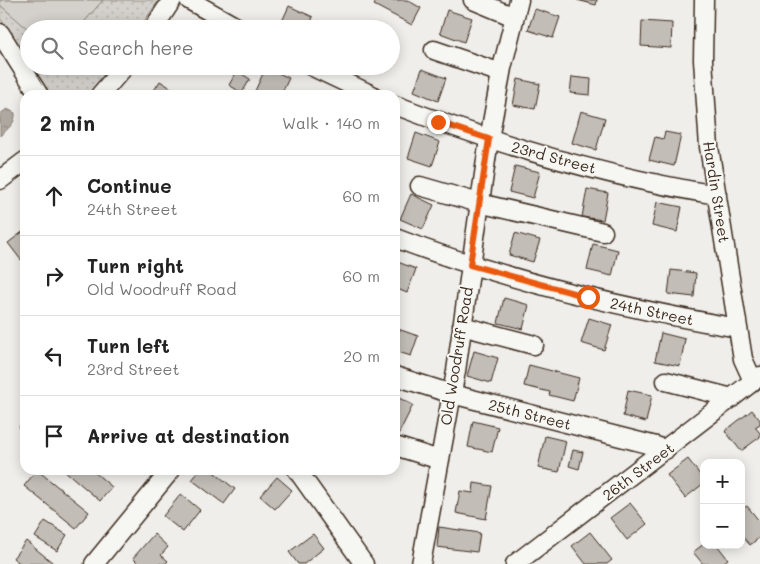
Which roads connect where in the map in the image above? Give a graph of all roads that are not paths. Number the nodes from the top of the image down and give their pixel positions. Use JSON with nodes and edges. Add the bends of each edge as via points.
{"nodes":[{"id":1,"x":172,"y":0,"type":"edge"},
{"id":2,"x":189,"y":0,"type":"edge"},
{"id":3,"x":473,"y":0,"type":"edge"},
{"id":4,"x":704,"y":0,"type":"edge"},
{"id":5,"x":516,"y":8,"type":"edge"},
{"id":6,"x":159,"y":20,"type":"edge"},
{"id":7,"x":224,"y":20,"type":"edge"},
{"id":8,"x":0,"y":33,"type":"edge"},
{"id":9,"x":434,"y":50,"type":"dead end"},
{"id":10,"x":20,"y":64,"type":"edge"},
{"id":11,"x":501,"y":73,"type":"junction"},
{"id":12,"x":27,"y":75,"type":"edge"},
{"id":13,"x":117,"y":75,"type":"edge"},
{"id":14,"x":330,"y":75,"type":"edge"},
{"id":15,"x":37,"y":90,"type":"edge"},
{"id":16,"x":104,"y":90,"type":"edge"},
{"id":17,"x":361,"y":90,"type":"edge"},
{"id":18,"x":400,"y":107,"type":"edge"},
{"id":19,"x":489,"y":139,"type":"junction"},
{"id":20,"x":20,"y":165,"type":"edge"},
{"id":21,"x":0,"y":180,"type":"edge"},
{"id":22,"x":420,"y":186,"type":"dead end"},
{"id":23,"x":717,"y":194,"type":"junction"},
{"id":24,"x":479,"y":203,"type":"junction"},
{"id":25,"x":603,"y":232,"type":"dead end"},
{"id":26,"x":400,"y":240,"type":"edge"},
{"id":27,"x":470,"y":265,"type":"junction"},
{"id":28,"x":462,"y":326,"type":"junction"},
{"id":29,"x":738,"y":328,"type":"junction"},
{"id":30,"x":534,"y":345,"type":"dead end"},
{"id":31,"x":400,"y":378,"type":"edge"},
{"id":32,"x":756,"y":379,"type":"edge"},
{"id":33,"x":666,"y":381,"type":"dead end"},
{"id":34,"x":452,"y":394,"type":"junction"},
{"id":35,"x":732,"y":398,"type":"junction"},
{"id":36,"x":400,"y":448,"type":"edge"},
{"id":37,"x":665,"y":450,"type":"junction"},
{"id":38,"x":440,"y":460,"type":"junction"},
{"id":39,"x":167,"y":475,"type":"edge"},
{"id":40,"x":301,"y":475,"type":"edge"},
{"id":41,"x":94,"y":564,"type":"edge"},
{"id":42,"x":364,"y":564,"type":"edge"},
{"id":43,"x":421,"y":564,"type":"edge"},
{"id":44,"x":515,"y":564,"type":"edge"}],
"edges":[{"from":1,"to":6,"type":"street"},
{"from":2,"to":7,"type":"street"},
{"from":3,"to":5,"type":"street"},
{"from":4,"to":23,"type":"street","name":"Hardin Street","via":[[705,104]]},
{"from":5,"to":11,"type":"street","name":"Old Woodruff Road"},
{"from":8,"to":10,"type":"street"},
{"from":9,"to":11,"type":"street"},
{"from":11,"to":19,"type":"street","name":"Old Woodruff Road"},
{"from":12,"to":15,"type":"street"},
{"from":13,"to":16,"type":"street"},
{"from":14,"to":17,"type":"street"},
{"from":18,"to":19,"type":"street","name":"23rd Street"},
{"from":19,"to":23,"type":"street","name":"23rd Street","via":[[661,185]]},
{"from":19,"to":24,"type":"street","name":"Old Woodruff Road"},
{"from":20,"to":21,"type":"street"},
{"from":22,"to":24,"type":"street"},
{"from":23,"to":29,"type":"street","name":"Hardin Street"},
{"from":24,"to":25,"type":"street"},
{"from":24,"to":27,"type":"street","name":"Old Woodruff Road"},
{"from":26,"to":27,"type":"street","name":"24th Street"},
{"from":27,"to":28,"type":"street","name":"Old Woodruff Road"},
{"from":27,"to":29,"type":"street","name":"24th Street","via":[[637,309]]},
{"from":28,"to":30,"type":"street"},
{"from":28,"to":34,"type":"street","name":"Old Woodruff Road"},
{"from":29,"to":32,"type":"street","name":"Hardin Street","via":[[743,359]]},
{"from":31,"to":34,"type":"street","name":"25th Street"},
{"from":32,"to":35,"type":"street","name":"26th Street"},
{"from":33,"to":35,"type":"street"},
{"from":34,"to":37,"type":"street","name":"25th Street"},
{"from":34,"to":38,"type":"street","name":"Old Woodruff Road"},
{"from":35,"to":37,"type":"street","name":"26th Street"},
{"from":36,"to":38,"type":"street"},
{"from":37,"to":44,"type":"street","name":"26th Street"},
{"from":38,"to":43,"type":"street","name":"Old Woodruff Road"},
{"from":39,"to":41,"type":"street"},
{"from":40,"to":42,"type":"street"}]}
